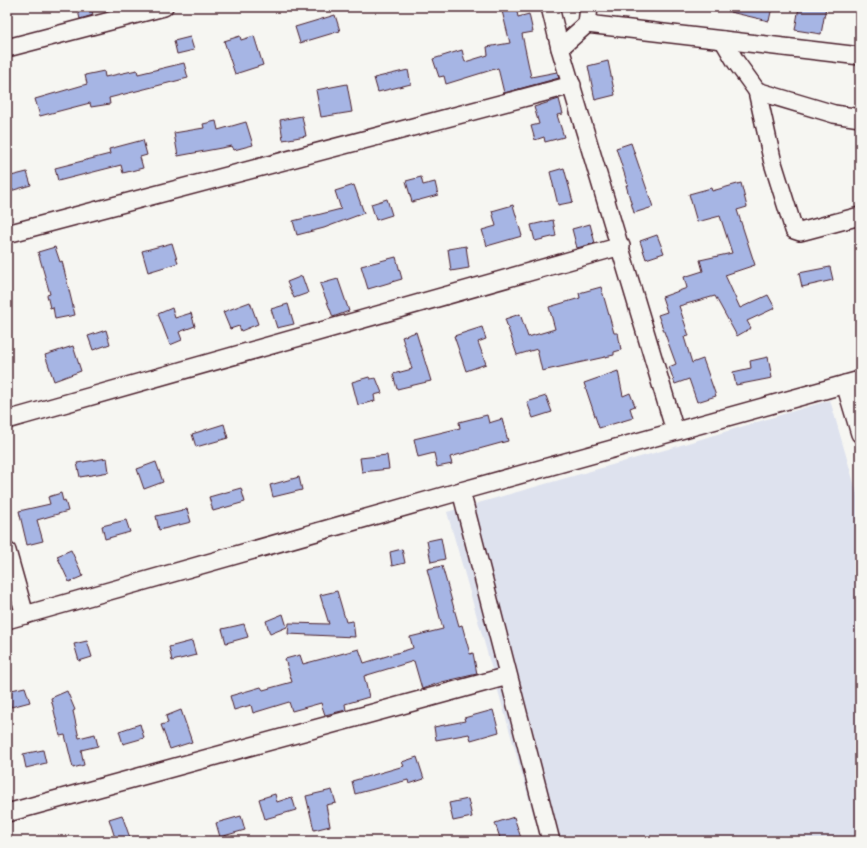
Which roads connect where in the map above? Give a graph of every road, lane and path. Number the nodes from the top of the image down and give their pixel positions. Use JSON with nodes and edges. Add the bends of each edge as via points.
{"nodes":[{"id":1,"x":164,"y":7,"type":"edge"},
{"id":2,"x":550,"y":7,"type":"edge"},
{"id":3,"x":589,"y":7,"type":"edge"},
{"id":4,"x":587,"y":24,"type":"junction"},
{"id":5,"x":723,"y":40,"type":"junction"},
{"id":6,"x":7,"y":48,"type":"edge"},
{"id":7,"x":560,"y":48,"type":"junction"},
{"id":8,"x":860,"y":56,"type":"edge"},
{"id":9,"x":572,"y":85,"type":"junction"},
{"id":10,"x":757,"y":91,"type":"junction"},
{"id":11,"x":860,"y":118,"type":"edge"},
{"id":12,"x":860,"y":216,"type":"edge"},
{"id":13,"x":7,"y":234,"type":"edge"},
{"id":14,"x":621,"y":246,"type":"junction"},
{"id":15,"x":853,"y":382,"type":"edge"},
{"id":16,"x":7,"y":420,"type":"edge"},
{"id":17,"x":675,"y":432,"type":"junction"},
{"id":18,"x":860,"y":434,"type":"edge"},
{"id":19,"x":461,"y":491,"type":"junction"},
{"id":20,"x":7,"y":551,"type":"edge"},
{"id":21,"x":25,"y":615,"type":"junction"},
{"id":22,"x":7,"y":620,"type":"edge"},
{"id":23,"x":508,"y":676,"type":"junction"},
{"id":24,"x":7,"y":813,"type":"edge"},
{"id":25,"x":551,"y":841,"type":"edge"}],
"edges":[{"from":1,"to":6,"type":"street"},
{"from":2,"to":7,"type":"street"},
{"from":3,"to":4,"type":"street"},
{"from":4,"to":5,"type":"street"},
{"from":4,"to":7,"type":"street"},
{"from":5,"to":8,"type":"street"},
{"from":5,"to":10,"type":"street"},
{"from":7,"to":9,"type":"street"},
{"from":9,"to":13,"type":"street"},
{"from":9,"to":14,"type":"street"},
{"from":10,"to":11,"type":"street","via":[[834,114]]},
{"from":10,"to":12,"type":"street","via":[[773,163],[794,230],[800,232]]},
{"from":14,"to":16,"type":"street"},
{"from":14,"to":17,"type":"street"},
{"from":15,"to":17,"type":"street"},
{"from":15,"to":18,"type":"street"},
{"from":17,"to":19,"type":"street"},
{"from":19,"to":21,"type":"street"},
{"from":19,"to":23,"type":"street"},
{"from":20,"to":21,"type":"street"},
{"from":21,"to":22,"type":"street"},
{"from":23,"to":24,"type":"street"},
{"from":23,"to":25,"type":"street"}]}
